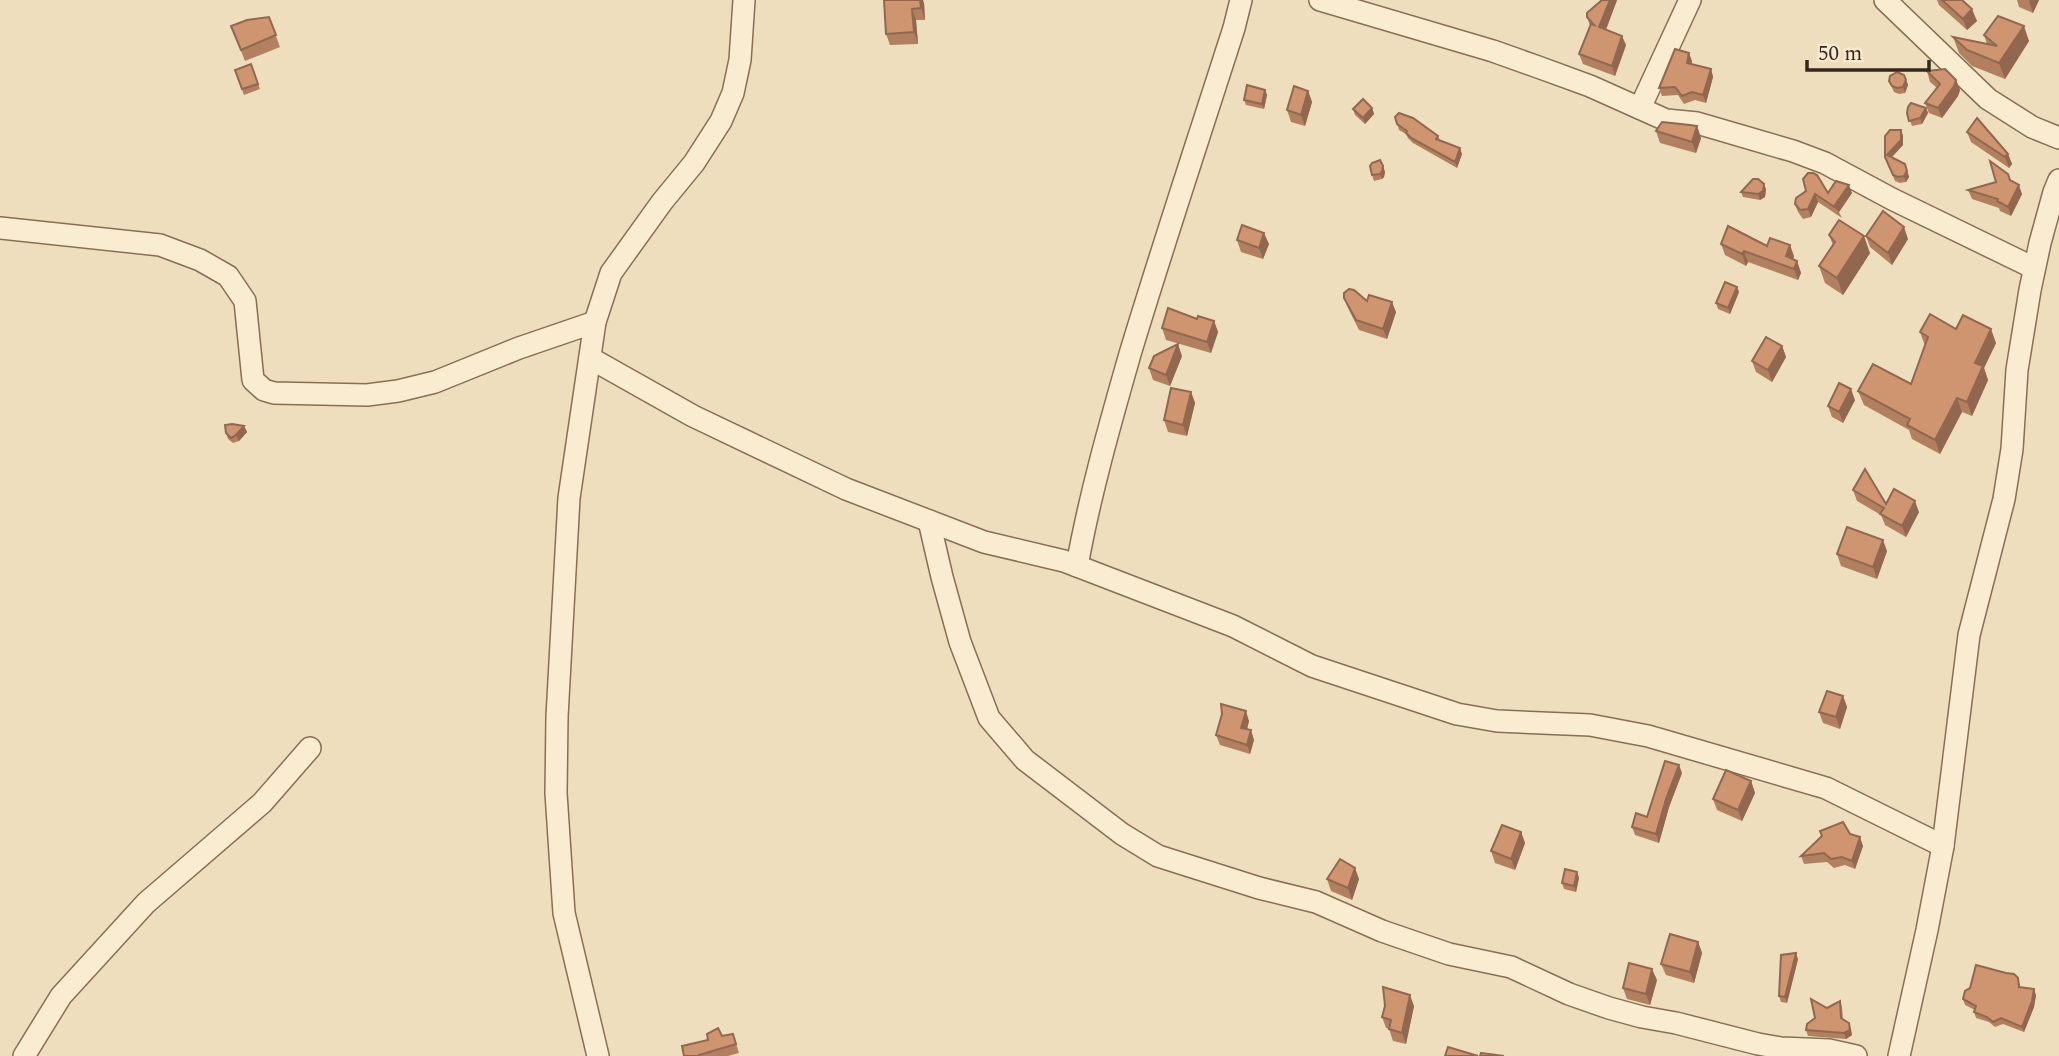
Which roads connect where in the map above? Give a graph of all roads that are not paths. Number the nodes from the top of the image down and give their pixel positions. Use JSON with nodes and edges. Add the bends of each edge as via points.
{"nodes":[{"id":1,"x":744,"y":0,"type":"edge"},
{"id":2,"x":1241,"y":0,"type":"edge"},
{"id":3,"x":1320,"y":0,"type":"edge"},
{"id":4,"x":1689,"y":0,"type":"edge"},
{"id":5,"x":1885,"y":0,"type":"edge"},
{"id":6,"x":1640,"y":108,"type":"junction"},
{"id":7,"x":2059,"y":138,"type":"edge"},
{"id":8,"x":2059,"y":180,"type":"edge"},
{"id":9,"x":0,"y":228,"type":"edge"},
{"id":10,"x":2035,"y":268,"type":"junction"},
{"id":11,"x":595,"y":322,"type":"junction"},
{"id":12,"x":590,"y":358,"type":"junction"},
{"id":13,"x":929,"y":521,"type":"junction"},
{"id":14,"x":1077,"y":566,"type":"junction"},
{"id":15,"x":310,"y":748,"type":"dead end"},
{"id":16,"x":1943,"y":846,"type":"junction"},
{"id":17,"x":24,"y":1056,"type":"edge"},
{"id":18,"x":598,"y":1056,"type":"edge"},
{"id":19,"x":1856,"y":1056,"type":"edge"},
{"id":20,"x":1899,"y":1056,"type":"edge"}],
"edges":[{"from":1,"to":11,"type":"street","via":[[740,60],[722,121],[611,273]]},
{"from":2,"to":14,"type":"street","via":[[1114,410]]},
{"from":3,"to":6,"type":"street","via":[[1493,51]]},
{"from":4,"to":6,"type":"street"},
{"from":5,"to":7,"type":"street","via":[[1988,99]]},
{"from":6,"to":10,"type":"street","via":[[1666,120],[1698,123],[1825,163]]},
{"from":8,"to":10,"type":"street"},
{"from":9,"to":11,"type":"street","via":[[160,245],[228,276],[245,301],[253,380],[274,393],[398,391],[435,382]]},
{"from":10,"to":16,"type":"street","via":[[2017,370],[2004,499],[1969,635]]},
{"from":11,"to":12,"type":"street"},
{"from":12,"to":13,"type":"street","via":[[740,439],[846,489]]},
{"from":12,"to":18,"type":"street","via":[[569,498],[556,793],[564,913]]},
{"from":13,"to":14,"type":"street"},
{"from":13,"to":19,"type":"street","via":[[960,642],[989,718],[1025,760],[1158,856],[1315,902],[1448,954],[1511,967],[1620,1011],[1758,1044]]},
{"from":14,"to":16,"type":"street","via":[[1233,626],[1312,666],[1457,714],[1497,721],[1590,725],[1648,736],[1826,789]]},
{"from":15,"to":17,"type":"street","via":[[262,803],[146,903],[61,996]]},
{"from":16,"to":20,"type":"street"}]}
